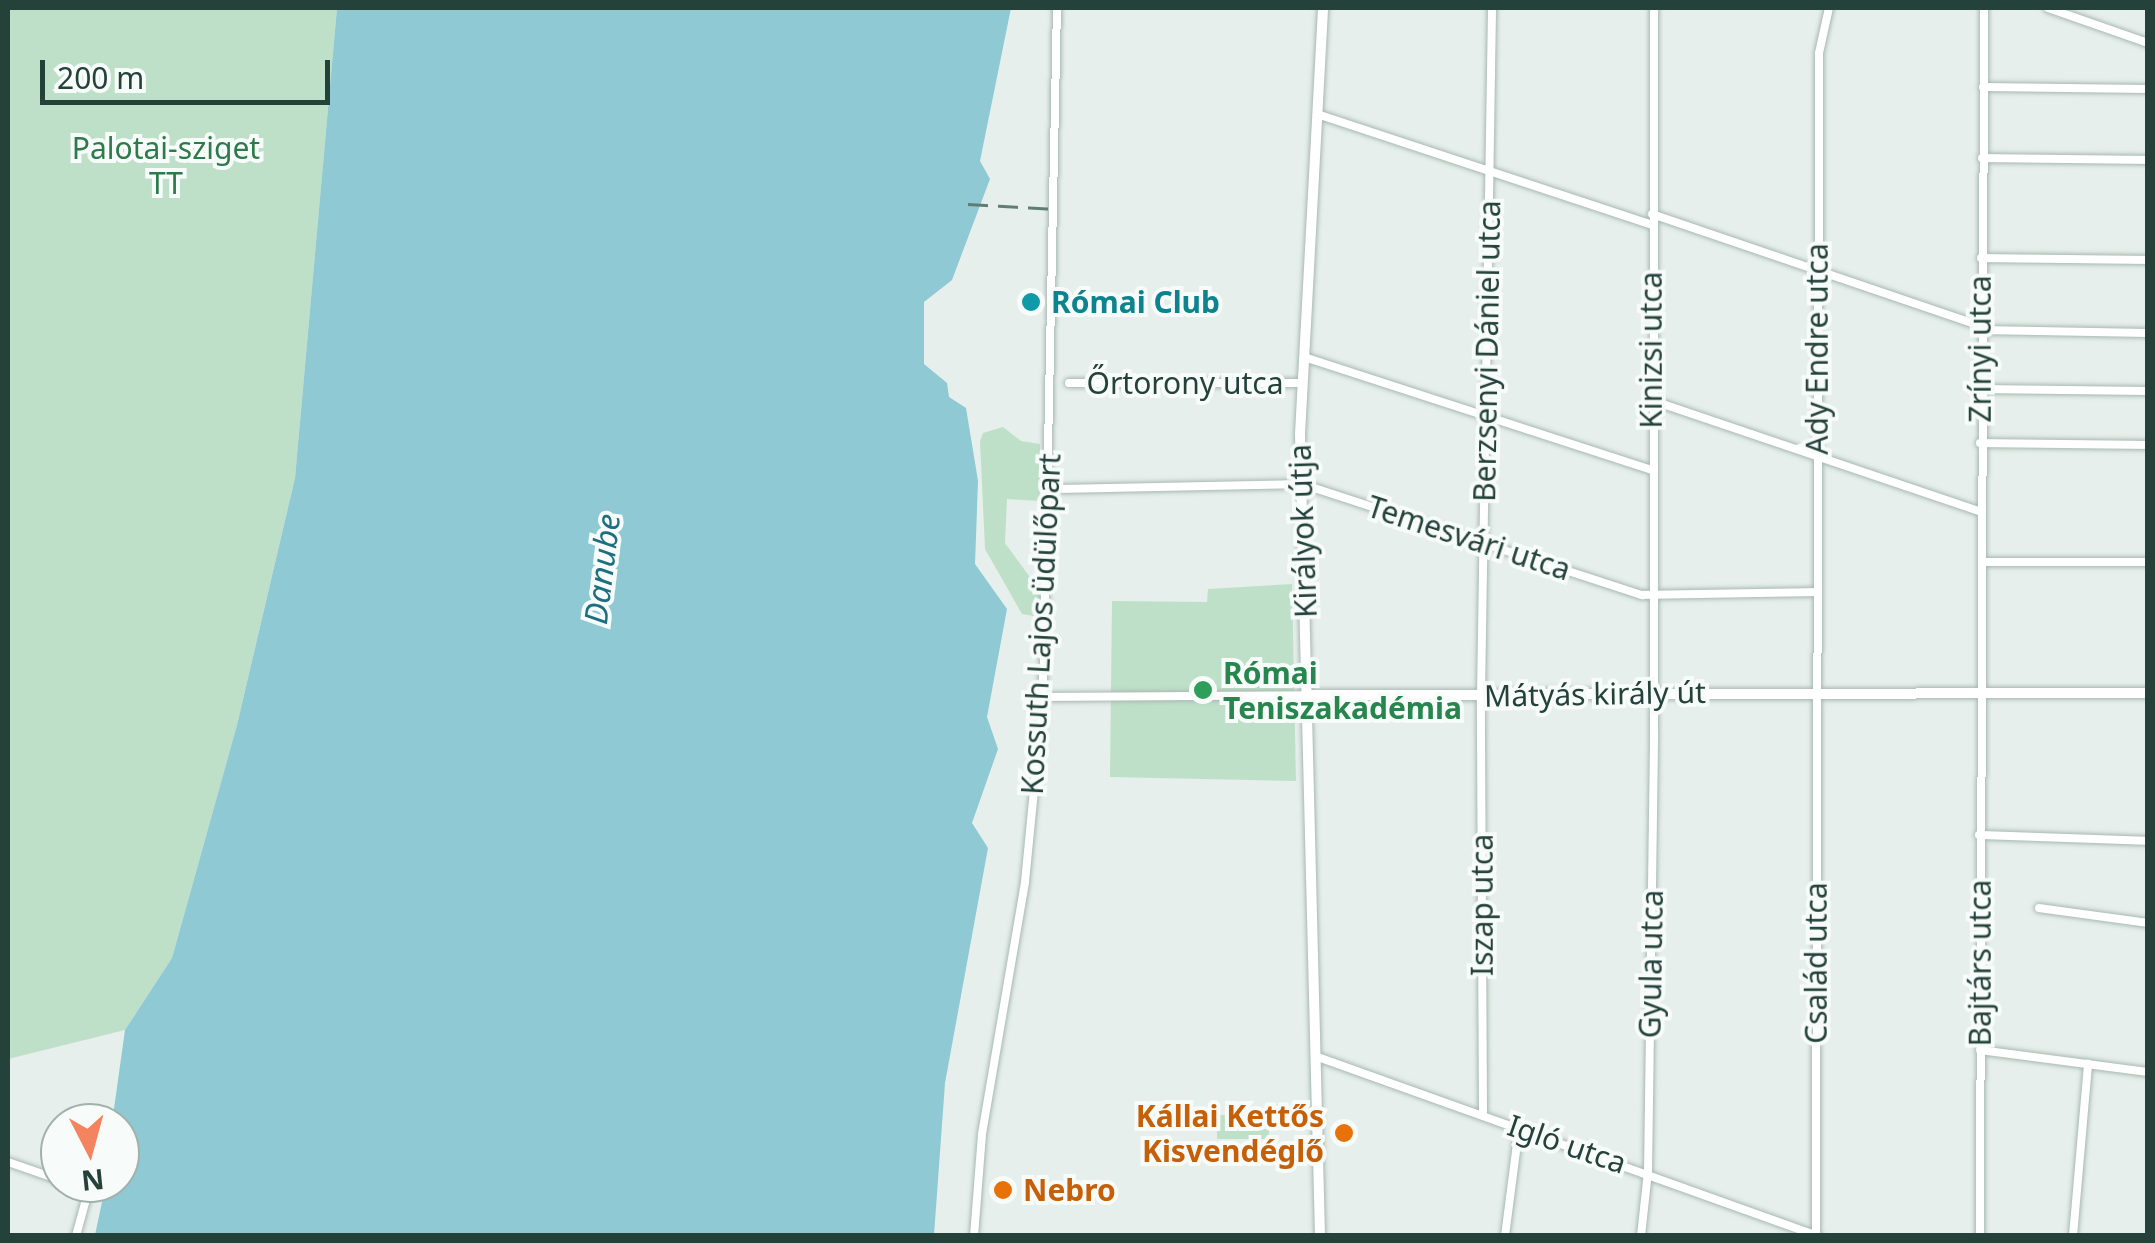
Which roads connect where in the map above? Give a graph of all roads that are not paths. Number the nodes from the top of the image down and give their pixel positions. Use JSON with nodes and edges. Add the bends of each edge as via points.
{"nodes":[{"id":1,"x":1057,"y":8,"type":"edge"},
{"id":2,"x":1322,"y":8,"type":"edge"},
{"id":3,"x":1492,"y":8,"type":"edge"},
{"id":4,"x":1654,"y":8,"type":"edge"},
{"id":5,"x":1829,"y":8,"type":"edge"},
{"id":6,"x":1984,"y":8,"type":"edge"},
{"id":7,"x":2048,"y":8,"type":"edge"},
{"id":8,"x":2148,"y":43,"type":"edge"},
{"id":9,"x":1983,"y":88,"type":"junction"},
{"id":10,"x":2148,"y":88,"type":"edge"},
{"id":11,"x":1316,"y":114,"type":"junction"},
{"id":12,"x":1982,"y":158,"type":"junction"},
{"id":13,"x":2148,"y":160,"type":"edge"},
{"id":14,"x":1491,"y":168,"type":"junction"},
{"id":15,"x":1652,"y":214,"type":"junction"},
{"id":16,"x":1652,"y":225,"type":"junction"},
{"id":17,"x":1980,"y":258,"type":"junction"},
{"id":18,"x":2148,"y":260,"type":"edge"},
{"id":19,"x":1818,"y":270,"type":"junction"},
{"id":20,"x":1981,"y":328,"type":"junction"},
{"id":21,"x":2148,"y":333,"type":"edge"},
{"id":22,"x":1302,"y":356,"type":"junction"},
{"id":23,"x":1069,"y":382,"type":"dead end"},
{"id":24,"x":1301,"y":382,"type":"junction"},
{"id":25,"x":1980,"y":389,"type":"junction"},
{"id":26,"x":2148,"y":391,"type":"edge"},
{"id":27,"x":1652,"y":400,"type":"junction"},
{"id":28,"x":1485,"y":418,"type":"junction"},
{"id":29,"x":1980,"y":442,"type":"junction"},
{"id":30,"x":2148,"y":444,"type":"edge"},
{"id":31,"x":1816,"y":457,"type":"junction"},
{"id":32,"x":1651,"y":470,"type":"junction"},
{"id":33,"x":1302,"y":484,"type":"junction"},
{"id":34,"x":1063,"y":489,"type":"dead end"},
{"id":35,"x":1982,"y":512,"type":"junction"},
{"id":36,"x":1484,"y":543,"type":"junction"},
{"id":37,"x":1982,"y":562,"type":"junction"},
{"id":38,"x":2148,"y":562,"type":"edge"},
{"id":39,"x":1815,"y":592,"type":"junction"},
{"id":40,"x":1651,"y":595,"type":"junction"},
{"id":41,"x":1984,"y":691,"type":"junction"},
{"id":42,"x":1654,"y":692,"type":"junction"},
{"id":43,"x":1816,"y":692,"type":"junction"},
{"id":44,"x":2148,"y":692,"type":"edge"},
{"id":45,"x":1307,"y":695,"type":"junction"},
{"id":46,"x":1481,"y":695,"type":"junction"},
{"id":47,"x":1044,"y":696,"type":"junction"},
{"id":48,"x":1980,"y":835,"type":"junction"},
{"id":49,"x":2148,"y":841,"type":"edge"},
{"id":50,"x":2038,"y":908,"type":"dead end"},
{"id":51,"x":2148,"y":923,"type":"edge"},
{"id":52,"x":1980,"y":1050,"type":"junction"},
{"id":53,"x":1315,"y":1056,"type":"junction"},
{"id":54,"x":2088,"y":1064,"type":"junction"},
{"id":55,"x":2148,"y":1072,"type":"edge"},
{"id":56,"x":1483,"y":1114,"type":"junction"},
{"id":57,"x":1519,"y":1128,"type":"junction"},
{"id":58,"x":8,"y":1162,"type":"edge"},
{"id":59,"x":1648,"y":1172,"type":"junction"},
{"id":60,"x":40,"y":1173,"type":"edge"},
{"id":61,"x":86,"y":1203,"type":"edge"},
{"id":62,"x":1817,"y":1235,"type":"edge"},
{"id":63,"x":76,"y":1236,"type":"edge"},
{"id":64,"x":974,"y":1236,"type":"edge"},
{"id":65,"x":1320,"y":1236,"type":"edge"},
{"id":66,"x":1504,"y":1236,"type":"edge"},
{"id":67,"x":1641,"y":1236,"type":"edge"},
{"id":68,"x":1980,"y":1236,"type":"edge"},
{"id":69,"x":2073,"y":1236,"type":"edge"}],
"edges":[{"from":1,"to":47,"type":"street","name":"Kossuth Lajos üdülőpart"},
{"from":2,"to":11,"type":"street","name":"Királyok útja"},
{"from":3,"to":14,"type":"street","name":"Berzsenyi Dániel utca"},
{"from":4,"to":15,"type":"street","name":"Kinizsi utca"},
{"from":5,"to":19,"type":"street","name":"Ady Endre utca","via":[[1819,53]]},
{"from":6,"to":9,"type":"street","name":"Zrínyi utca"},
{"from":7,"to":8,"type":"street"},
{"from":9,"to":10,"type":"street"},
{"from":9,"to":12,"type":"street","name":"Zrínyi utca"},
{"from":11,"to":14,"type":"street"},
{"from":11,"to":22,"type":"street","name":"Királyok útja"},
{"from":12,"to":13,"type":"street"},
{"from":12,"to":17,"type":"street","name":"Zrínyi utca"},
{"from":14,"to":16,"type":"street"},
{"from":14,"to":28,"type":"street","name":"Berzsenyi Dániel utca"},
{"from":15,"to":16,"type":"street","name":"Kinizsi utca"},
{"from":15,"to":19,"type":"street"},
{"from":16,"to":27,"type":"street","name":"Kinizsi utca"},
{"from":17,"to":18,"type":"street"},
{"from":17,"to":20,"type":"street","name":"Zrínyi utca"},
{"from":19,"to":20,"type":"street"},
{"from":19,"to":31,"type":"street","name":"Ady Endre utca"},
{"from":20,"to":21,"type":"street"},
{"from":20,"to":25,"type":"street","name":"Zrínyi utca"},
{"from":22,"to":24,"type":"street","name":"Királyok útja"},
{"from":22,"to":28,"type":"street"},
{"from":23,"to":24,"type":"street","name":"Őrtorony utca"},
{"from":24,"to":33,"type":"street","name":"Királyok útja"},
{"from":25,"to":26,"type":"street"},
{"from":25,"to":29,"type":"street","name":"Zrínyi utca"},
{"from":27,"to":31,"type":"street"},
{"from":27,"to":32,"type":"street","name":"Kinizsi utca"},
{"from":28,"to":32,"type":"street"},
{"from":28,"to":36,"type":"street","name":"Berzsenyi Dániel utca"},
{"from":29,"to":30,"type":"street"},
{"from":29,"to":35,"type":"street","name":"Zrínyi utca"},
{"from":31,"to":35,"type":"street"},
{"from":31,"to":39,"type":"street","name":"Ady Endre utca"},
{"from":32,"to":40,"type":"street","name":"Kinizsi utca"},
{"from":33,"to":34,"type":"street","name":"Temesvári utca"},
{"from":33,"to":36,"type":"street","name":"Temesvári utca"},
{"from":33,"to":45,"type":"street","name":"Királyok útja"},
{"from":35,"to":37,"type":"street","name":"Zrínyi utca"},
{"from":36,"to":40,"type":"street","name":"Temesvári utca"},
{"from":36,"to":46,"type":"street","name":"Berzsenyi Dániel utca"},
{"from":37,"to":38,"type":"street"},
{"from":37,"to":41,"type":"street","name":"Zrínyi utca"},
{"from":39,"to":40,"type":"street","name":"Temesvári utca"},
{"from":39,"to":43,"type":"street","name":"Ady Endre utca"},
{"from":40,"to":42,"type":"street","name":"Kinizsi utca"},
{"from":41,"to":43,"type":"street","name":"Mátyás király út"},
{"from":41,"to":44,"type":"street","name":"Mátyás király út"},
{"from":41,"to":48,"type":"street","name":"Bajtárs utca"},
{"from":42,"to":43,"type":"street","name":"Mátyás király út"},
{"from":42,"to":46,"type":"street","name":"Mátyás király út"},
{"from":42,"to":59,"type":"street","name":"Gyula utca"},
{"from":43,"to":62,"type":"street","name":"Család utca"},
{"from":45,"to":46,"type":"street","name":"Mátyás király út"},
{"from":45,"to":47,"type":"street","name":"Mátyás király út"},
{"from":45,"to":53,"type":"street","name":"Királyok útja"},
{"from":46,"to":56,"type":"street","name":"Iszap utca"},
{"from":47,"to":64,"type":"street","name":"Kossuth Lajos üdülőpart","via":[[1025,882],[985,1117]]},
{"from":48,"to":49,"type":"street"},
{"from":48,"to":52,"type":"street","name":"Bajtárs utca"},
{"from":50,"to":51,"type":"street"},
{"from":52,"to":54,"type":"street"},
{"from":52,"to":68,"type":"street","name":"Bajtárs utca"},
{"from":53,"to":56,"type":"street","name":"Igló utca"},
{"from":53,"to":65,"type":"street","name":"Királyok útja"},
{"from":54,"to":55,"type":"street"},
{"from":54,"to":69,"type":"street"},
{"from":56,"to":57,"type":"street","name":"Igló utca"},
{"from":57,"to":59,"type":"street","name":"Igló utca"},
{"from":57,"to":66,"type":"street"},
{"from":58,"to":60,"type":"street"},
{"from":59,"to":62,"type":"street","name":"Igló utca"},
{"from":59,"to":67,"type":"street","name":"Gyula utca"},
{"from":61,"to":63,"type":"street"}]}
